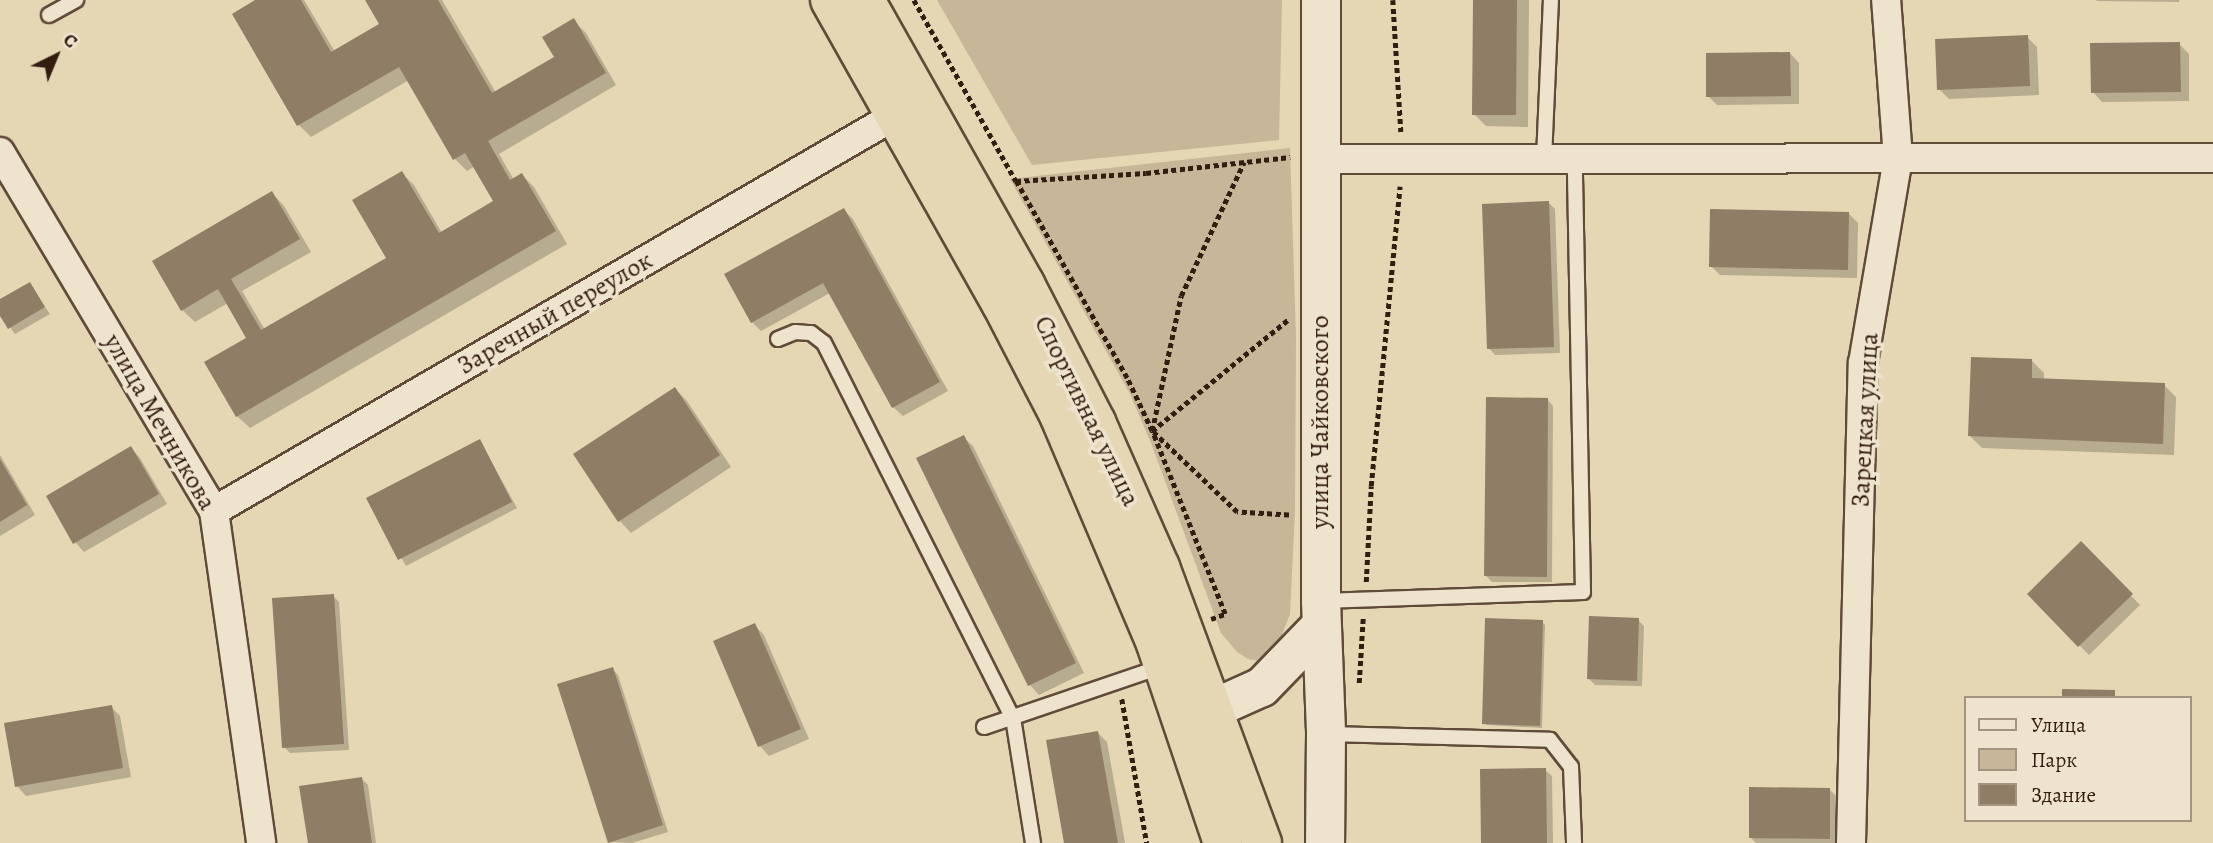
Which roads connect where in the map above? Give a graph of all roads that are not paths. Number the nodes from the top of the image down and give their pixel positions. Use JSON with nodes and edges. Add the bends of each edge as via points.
{"nodes":[{"id":1,"x":76,"y":0,"type":"edge"},
{"id":2,"x":830,"y":0,"type":"edge"},
{"id":3,"x":865,"y":0,"type":"edge"},
{"id":4,"x":1321,"y":0,"type":"edge"},
{"id":5,"x":1552,"y":0,"type":"edge"},
{"id":6,"x":1886,"y":0,"type":"edge"},
{"id":7,"x":49,"y":15,"type":"dead end"},
{"id":8,"x":896,"y":115,"type":"junction"},
{"id":9,"x":0,"y":152,"type":"edge"},
{"id":10,"x":1898,"y":158,"type":"junction"},
{"id":11,"x":2213,"y":158,"type":"edge"},
{"id":12,"x":1544,"y":159,"type":"junction"},
{"id":13,"x":1575,"y":159,"type":"junction"},
{"id":14,"x":1307,"y":164,"type":"junction"},
{"id":15,"x":778,"y":340,"type":"dead end"},
{"id":16,"x":214,"y":511,"type":"junction"},
{"id":17,"x":1321,"y":614,"type":"junction"},
{"id":18,"x":1164,"y":666,"type":"junction"},
{"id":19,"x":1199,"y":715,"type":"junction"},
{"id":20,"x":1013,"y":718,"type":"junction"},
{"id":21,"x":984,"y":727,"type":"dead end"},
{"id":22,"x":1341,"y":734,"type":"junction"},
{"id":23,"x":261,"y":843,"type":"edge"},
{"id":24,"x":1033,"y":843,"type":"edge"},
{"id":25,"x":1223,"y":843,"type":"edge"},
{"id":26,"x":1262,"y":843,"type":"edge"},
{"id":27,"x":1325,"y":843,"type":"edge"},
{"id":28,"x":1574,"y":843,"type":"edge"},
{"id":29,"x":1851,"y":843,"type":"edge"}],
"edges":[{"from":1,"to":7,"type":"lane"},
{"from":2,"to":8,"type":"highway","name":"Спортивная улица"},
{"from":3,"to":19,"type":"highway","name":"Спортивная улица","via":[[1026,284],[1097,422],[1184,631]]},
{"from":4,"to":14,"type":"street","name":"улица Чайковского"},
{"from":5,"to":12,"type":"lane"},
{"from":6,"to":10,"type":"street","name":"Зарецкая улица"},
{"from":8,"to":16,"type":"street","name":"Заречный переулок"},
{"from":8,"to":18,"type":"highway","name":"Спортивная улица","via":[[1059,415]]},
{"from":9,"to":16,"type":"street","name":"улица Мечникова"},
{"from":10,"to":11,"type":"street"},
{"from":10,"to":13,"type":"street"},
{"from":10,"to":29,"type":"street","name":"Зарецкая улица","via":[[1863,363]]},
{"from":12,"to":13,"type":"street"},
{"from":12,"to":14,"type":"street"},
{"from":13,"to":17,"type":"lane","via":[[1583,592],[1365,598]]},
{"from":14,"to":17,"type":"street","name":"улица Чайковского"},
{"from":15,"to":20,"type":"lane","via":[[795,332],[811,333],[824,343]]},
{"from":16,"to":23,"type":"street","name":"улица Мечникова"},
{"from":17,"to":19,"type":"street","via":[[1262,687]]},
{"from":17,"to":22,"type":"street","name":"улица Чайковского"},
{"from":18,"to":19,"type":"highway","name":"Спортивная улица"},
{"from":18,"to":20,"type":"lane"},
{"from":19,"to":25,"type":"highway","name":"Спортивная улица"},
{"from":19,"to":26,"type":"highway","name":"Спортивная улица"},
{"from":20,"to":21,"type":"lane"},
{"from":20,"to":24,"type":"lane"},
{"from":22,"to":27,"type":"street","name":"улица Чайковского"},
{"from":22,"to":28,"type":"lane","via":[[1550,740],[1571,767]]}]}
